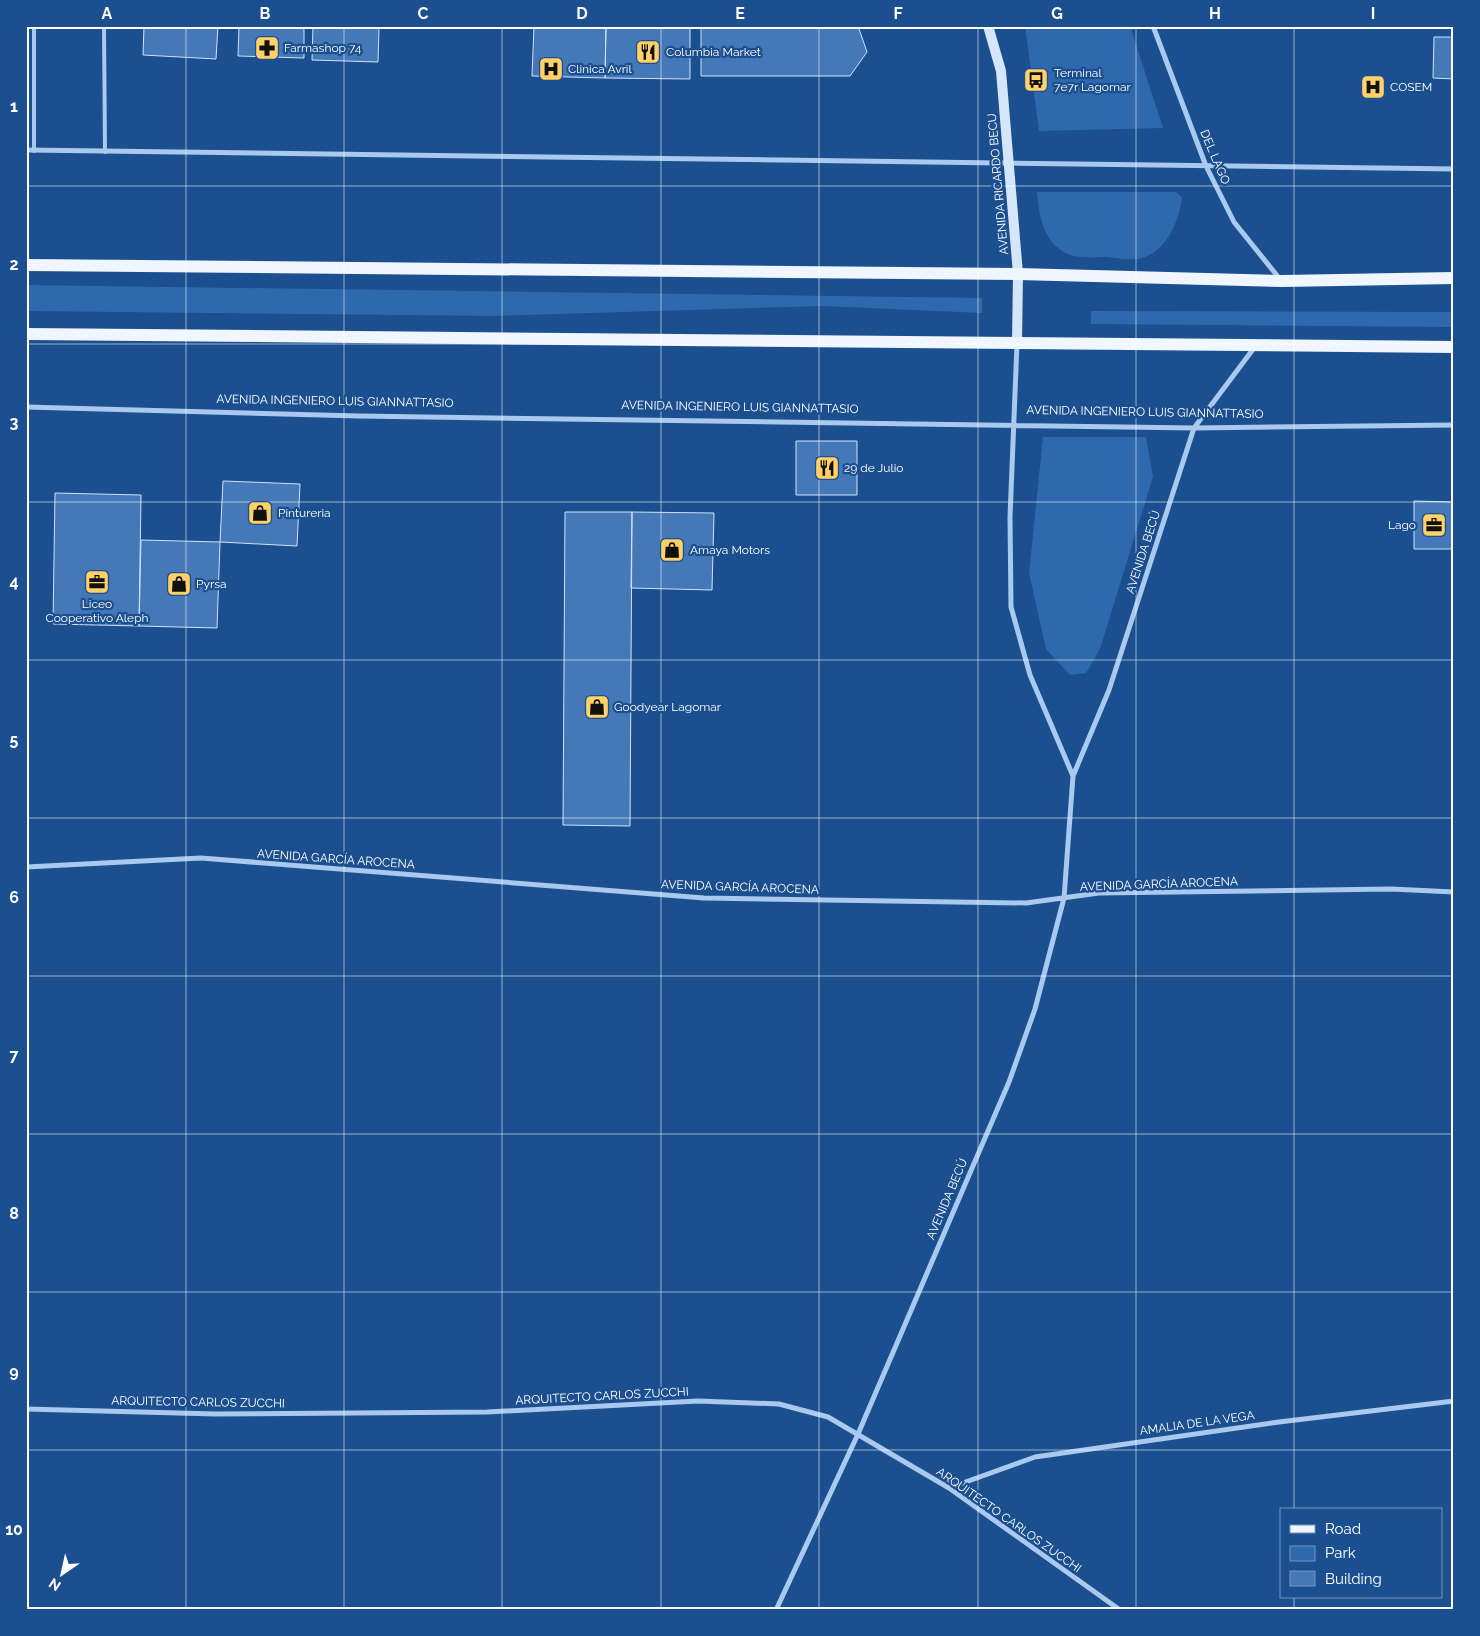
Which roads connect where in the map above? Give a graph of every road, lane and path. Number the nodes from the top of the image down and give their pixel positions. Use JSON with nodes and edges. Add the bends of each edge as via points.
{"nodes":[{"id":1,"x":34,"y":26,"type":"edge"},
{"id":2,"x":104,"y":26,"type":"edge"},
{"id":3,"x":988,"y":26,"type":"edge"},
{"id":4,"x":1153,"y":26,"type":"edge"},
{"id":5,"x":26,"y":150,"type":"edge"},
{"id":6,"x":34,"y":151,"type":"junction"},
{"id":7,"x":105,"y":152,"type":"junction"},
{"id":8,"x":1009,"y":164,"type":"junction"},
{"id":9,"x":1206,"y":166,"type":"junction"},
{"id":10,"x":1454,"y":169,"type":"edge"},
{"id":11,"x":26,"y":266,"type":"edge"},
{"id":12,"x":1018,"y":274,"type":"junction"},
{"id":13,"x":1454,"y":278,"type":"edge"},
{"id":14,"x":1282,"y":281,"type":"junction"},
{"id":15,"x":26,"y":334,"type":"edge"},
{"id":16,"x":1017,"y":342,"type":"junction"},
{"id":17,"x":1255,"y":346,"type":"junction"},
{"id":18,"x":1454,"y":347,"type":"edge"},
{"id":19,"x":26,"y":407,"type":"edge"},
{"id":20,"x":1014,"y":424,"type":"junction"},
{"id":21,"x":1454,"y":425,"type":"edge"},
{"id":22,"x":1194,"y":428,"type":"junction"},
{"id":23,"x":1073,"y":776,"type":"junction"},
{"id":24,"x":26,"y":867,"type":"edge"},
{"id":25,"x":1454,"y":892,"type":"edge"},
{"id":26,"x":1064,"y":898,"type":"junction"},
{"id":27,"x":1454,"y":1401,"type":"edge"},
{"id":28,"x":26,"y":1409,"type":"edge"},
{"id":29,"x":858,"y":1434,"type":"junction"},
{"id":30,"x":949,"y":1488,"type":"junction"},
{"id":31,"x":776,"y":1610,"type":"edge"},
{"id":32,"x":1120,"y":1610,"type":"edge"}],
"edges":[{"from":1,"to":6,"type":"lane"},
{"from":2,"to":7,"type":"lane"},
{"from":3,"to":8,"type":"street","name":"AVENIDA RICARDO BECU","via":[[1001,71]]},
{"from":4,"to":9,"type":"street","name":"DEL LAGO"},
{"from":5,"to":6,"type":"street"},
{"from":6,"to":7,"type":"street"},
{"from":7,"to":8,"type":"street"},
{"from":8,"to":9,"type":"street"},
{"from":8,"to":12,"type":"street","name":"AVENIDA RICARDO BECU"},
{"from":9,"to":10,"type":"street"},
{"from":9,"to":14,"type":"street","name":"DEL LAGO","via":[[1234,222]]},
{"from":11,"to":12,"type":"main road"},
{"from":12,"to":14,"type":"main road"},
{"from":12,"to":16,"type":"street","name":"AVENIDA RICARDO BECU"},
{"from":13,"to":14,"type":"main road"},
{"from":15,"to":16,"type":"main road"},
{"from":16,"to":17,"type":"main road"},
{"from":16,"to":20,"type":"street","name":"AVENIDA BECÚ"},
{"from":17,"to":18,"type":"main road"},
{"from":17,"to":22,"type":"street","name":"AVENIDA BECÚ"},
{"from":19,"to":20,"type":"street","name":"AVENIDA INGENIERO LUIS GIANNATTASIO","via":[[359,416]]},
{"from":20,"to":22,"type":"street","name":"AVENIDA INGENIERO LUIS GIANNATTASIO"},
{"from":20,"to":23,"type":"street","name":"AVENIDA BECÚ","via":[[1010,517],[1012,607],[1030,675]]},
{"from":21,"to":22,"type":"street","name":"AVENIDA INGENIERO LUIS GIANNATTASIO"},
{"from":22,"to":23,"type":"street","name":"AVENIDA BECÚ","via":[[1108,690]]},
{"from":23,"to":26,"type":"street","name":"AVENIDA BECÚ"},
{"from":24,"to":26,"type":"street","name":"AVENIDA GARCÍA AROCENA","via":[[200,858],[704,898],[1026,904]]},
{"from":25,"to":26,"type":"street","name":"AVENIDA GARCÍA AROCENA","via":[[1391,889],[1099,893]]},
{"from":26,"to":29,"type":"street","name":"AVENIDA BECÚ","via":[[1035,1009],[1009,1082]]},
{"from":27,"to":30,"type":"street","name":"AMALIA DE LA VEGA","via":[[1035,1457]]},
{"from":28,"to":29,"type":"street","name":"ARQUITECTO CARLOS ZUCCHI","via":[[216,1414],[487,1412],[698,1401],[780,1404],[828,1417]]},
{"from":29,"to":30,"type":"street","name":"ARQUITECTO CARLOS ZUCCHI"},
{"from":29,"to":31,"type":"street","name":"AVENIDA BECÚ"},
{"from":30,"to":32,"type":"street","name":"ARQUITECTO CARLOS ZUCCHI"}]}
